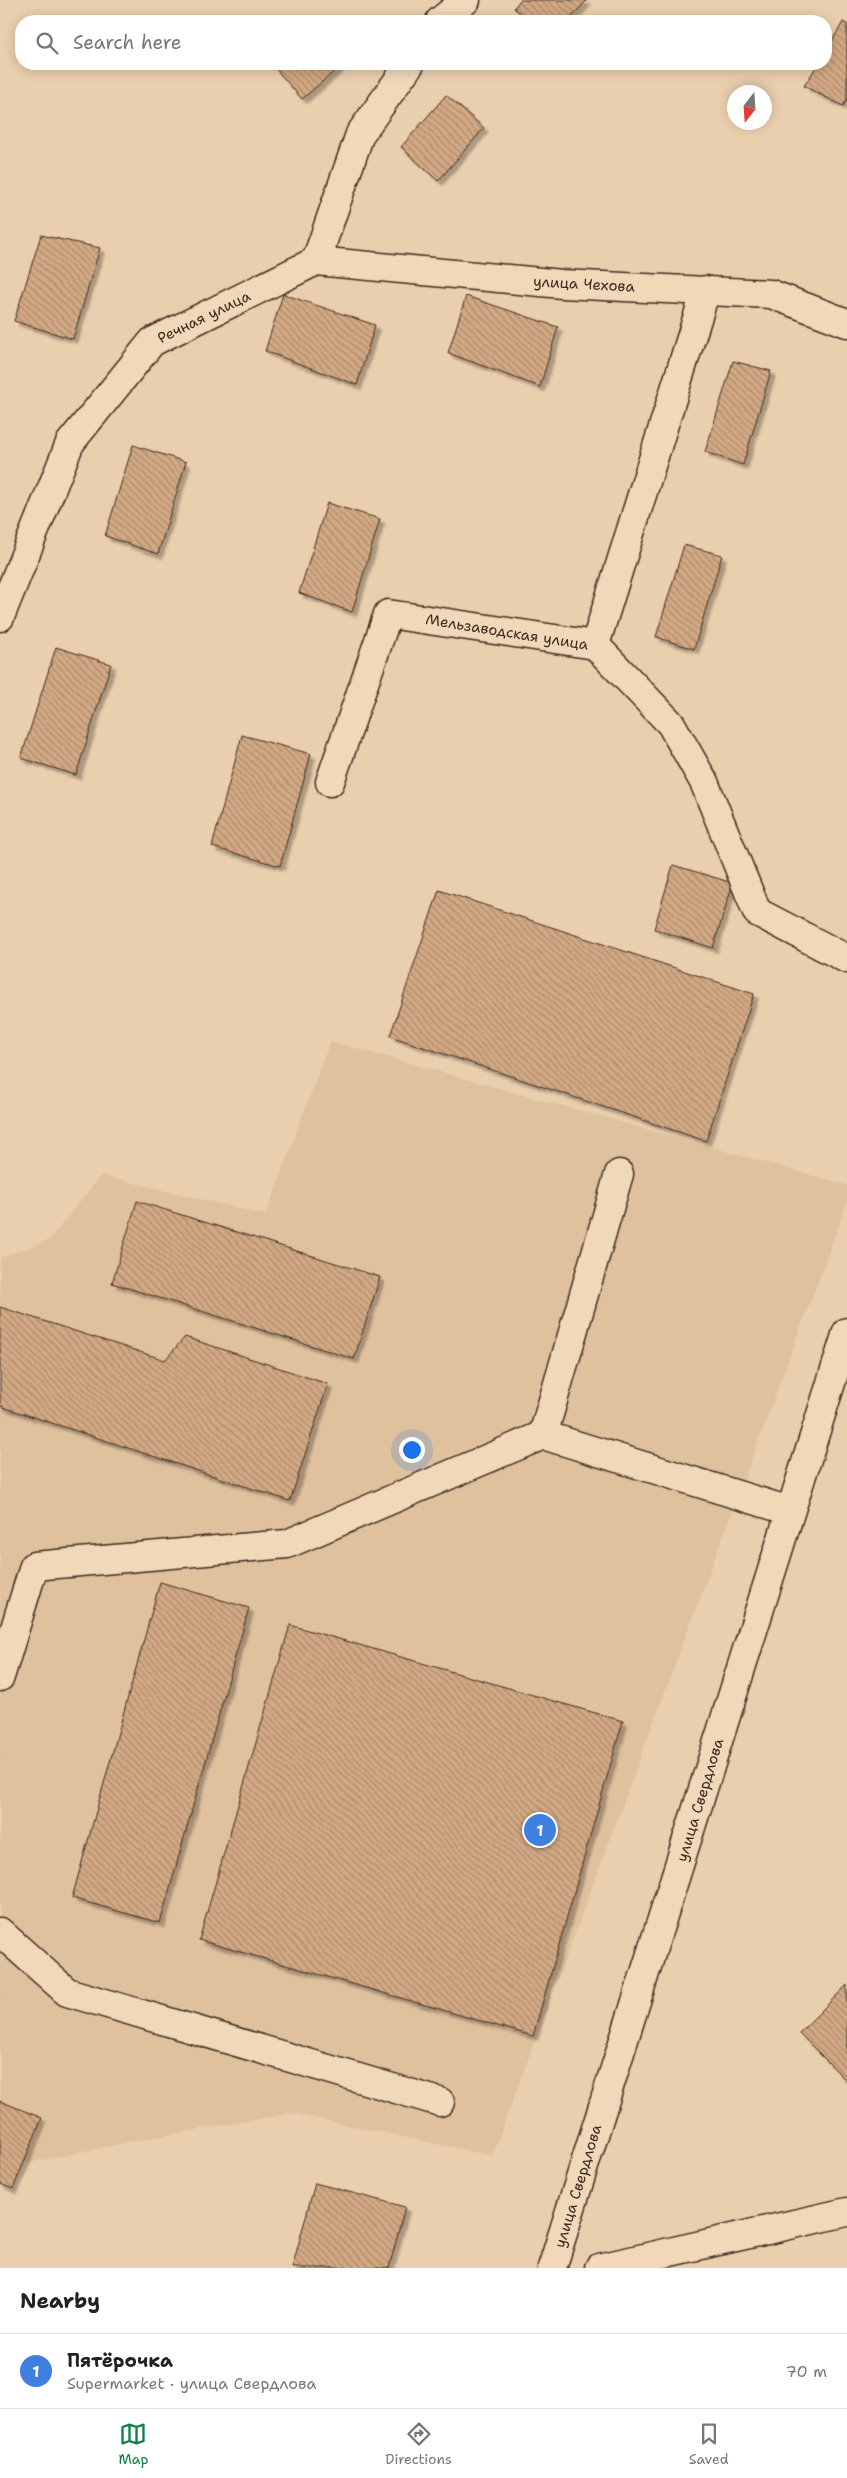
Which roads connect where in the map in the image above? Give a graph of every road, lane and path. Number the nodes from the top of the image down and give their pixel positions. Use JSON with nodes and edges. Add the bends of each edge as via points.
{"nodes":[{"id":1,"x":466,"y":0,"type":"edge"},
{"id":2,"x":447,"y":15,"type":"edge"},
{"id":3,"x":406,"y":70,"type":"edge"},
{"id":4,"x":316,"y":261,"type":"junction"},
{"id":5,"x":706,"y":290,"type":"junction"},
{"id":6,"x":847,"y":323,"type":"edge"},
{"id":7,"x":0,"y":617,"type":"edge"},
{"id":8,"x":595,"y":645,"type":"junction"},
{"id":9,"x":330,"y":782,"type":"dead end"},
{"id":10,"x":847,"y":958,"type":"edge"},
{"id":11,"x":619,"y":1174,"type":"dead end"},
{"id":12,"x":847,"y":1332,"type":"edge"},
{"id":13,"x":543,"y":1435,"type":"junction"},
{"id":14,"x":790,"y":1511,"type":"junction"},
{"id":15,"x":0,"y":1677,"type":"edge"},
{"id":16,"x":0,"y":1932,"type":"edge"},
{"id":17,"x":440,"y":2102,"type":"dead end"},
{"id":18,"x":847,"y":2212,"type":"edge"},
{"id":19,"x":552,"y":2268,"type":"edge"},
{"id":20,"x":599,"y":2268,"type":"edge"}],
"edges":[{"from":1,"to":2,"type":"street"},
{"from":3,"to":4,"type":"street","via":[[360,134]]},
{"from":4,"to":5,"type":"street","name":"улица Чехова","via":[[562,284]]},
{"from":4,"to":7,"type":"street","name":"Речная улица","via":[[152,342],[70,443]]},
{"from":5,"to":6,"type":"street","name":"улица Чехова","via":[[770,294]]},
{"from":5,"to":8,"type":"street"},
{"from":8,"to":9,"type":"street","name":"Мельзаводская улица","via":[[388,614]]},
{"from":8,"to":10,"type":"street","name":"Мельзаводская улица","via":[[671,724],[704,782],[757,912]]},
{"from":11,"to":13,"type":"street"},
{"from":12,"to":14,"type":"street","name":"улица Свердлова"},
{"from":13,"to":14,"type":"street"},
{"from":13,"to":15,"type":"street","via":[[287,1544],[34,1566]]},
{"from":14,"to":19,"type":"street","name":"улица Свердлова"},
{"from":16,"to":17,"type":"street","via":[[67,1992]]},
{"from":18,"to":20,"type":"street"}]}
